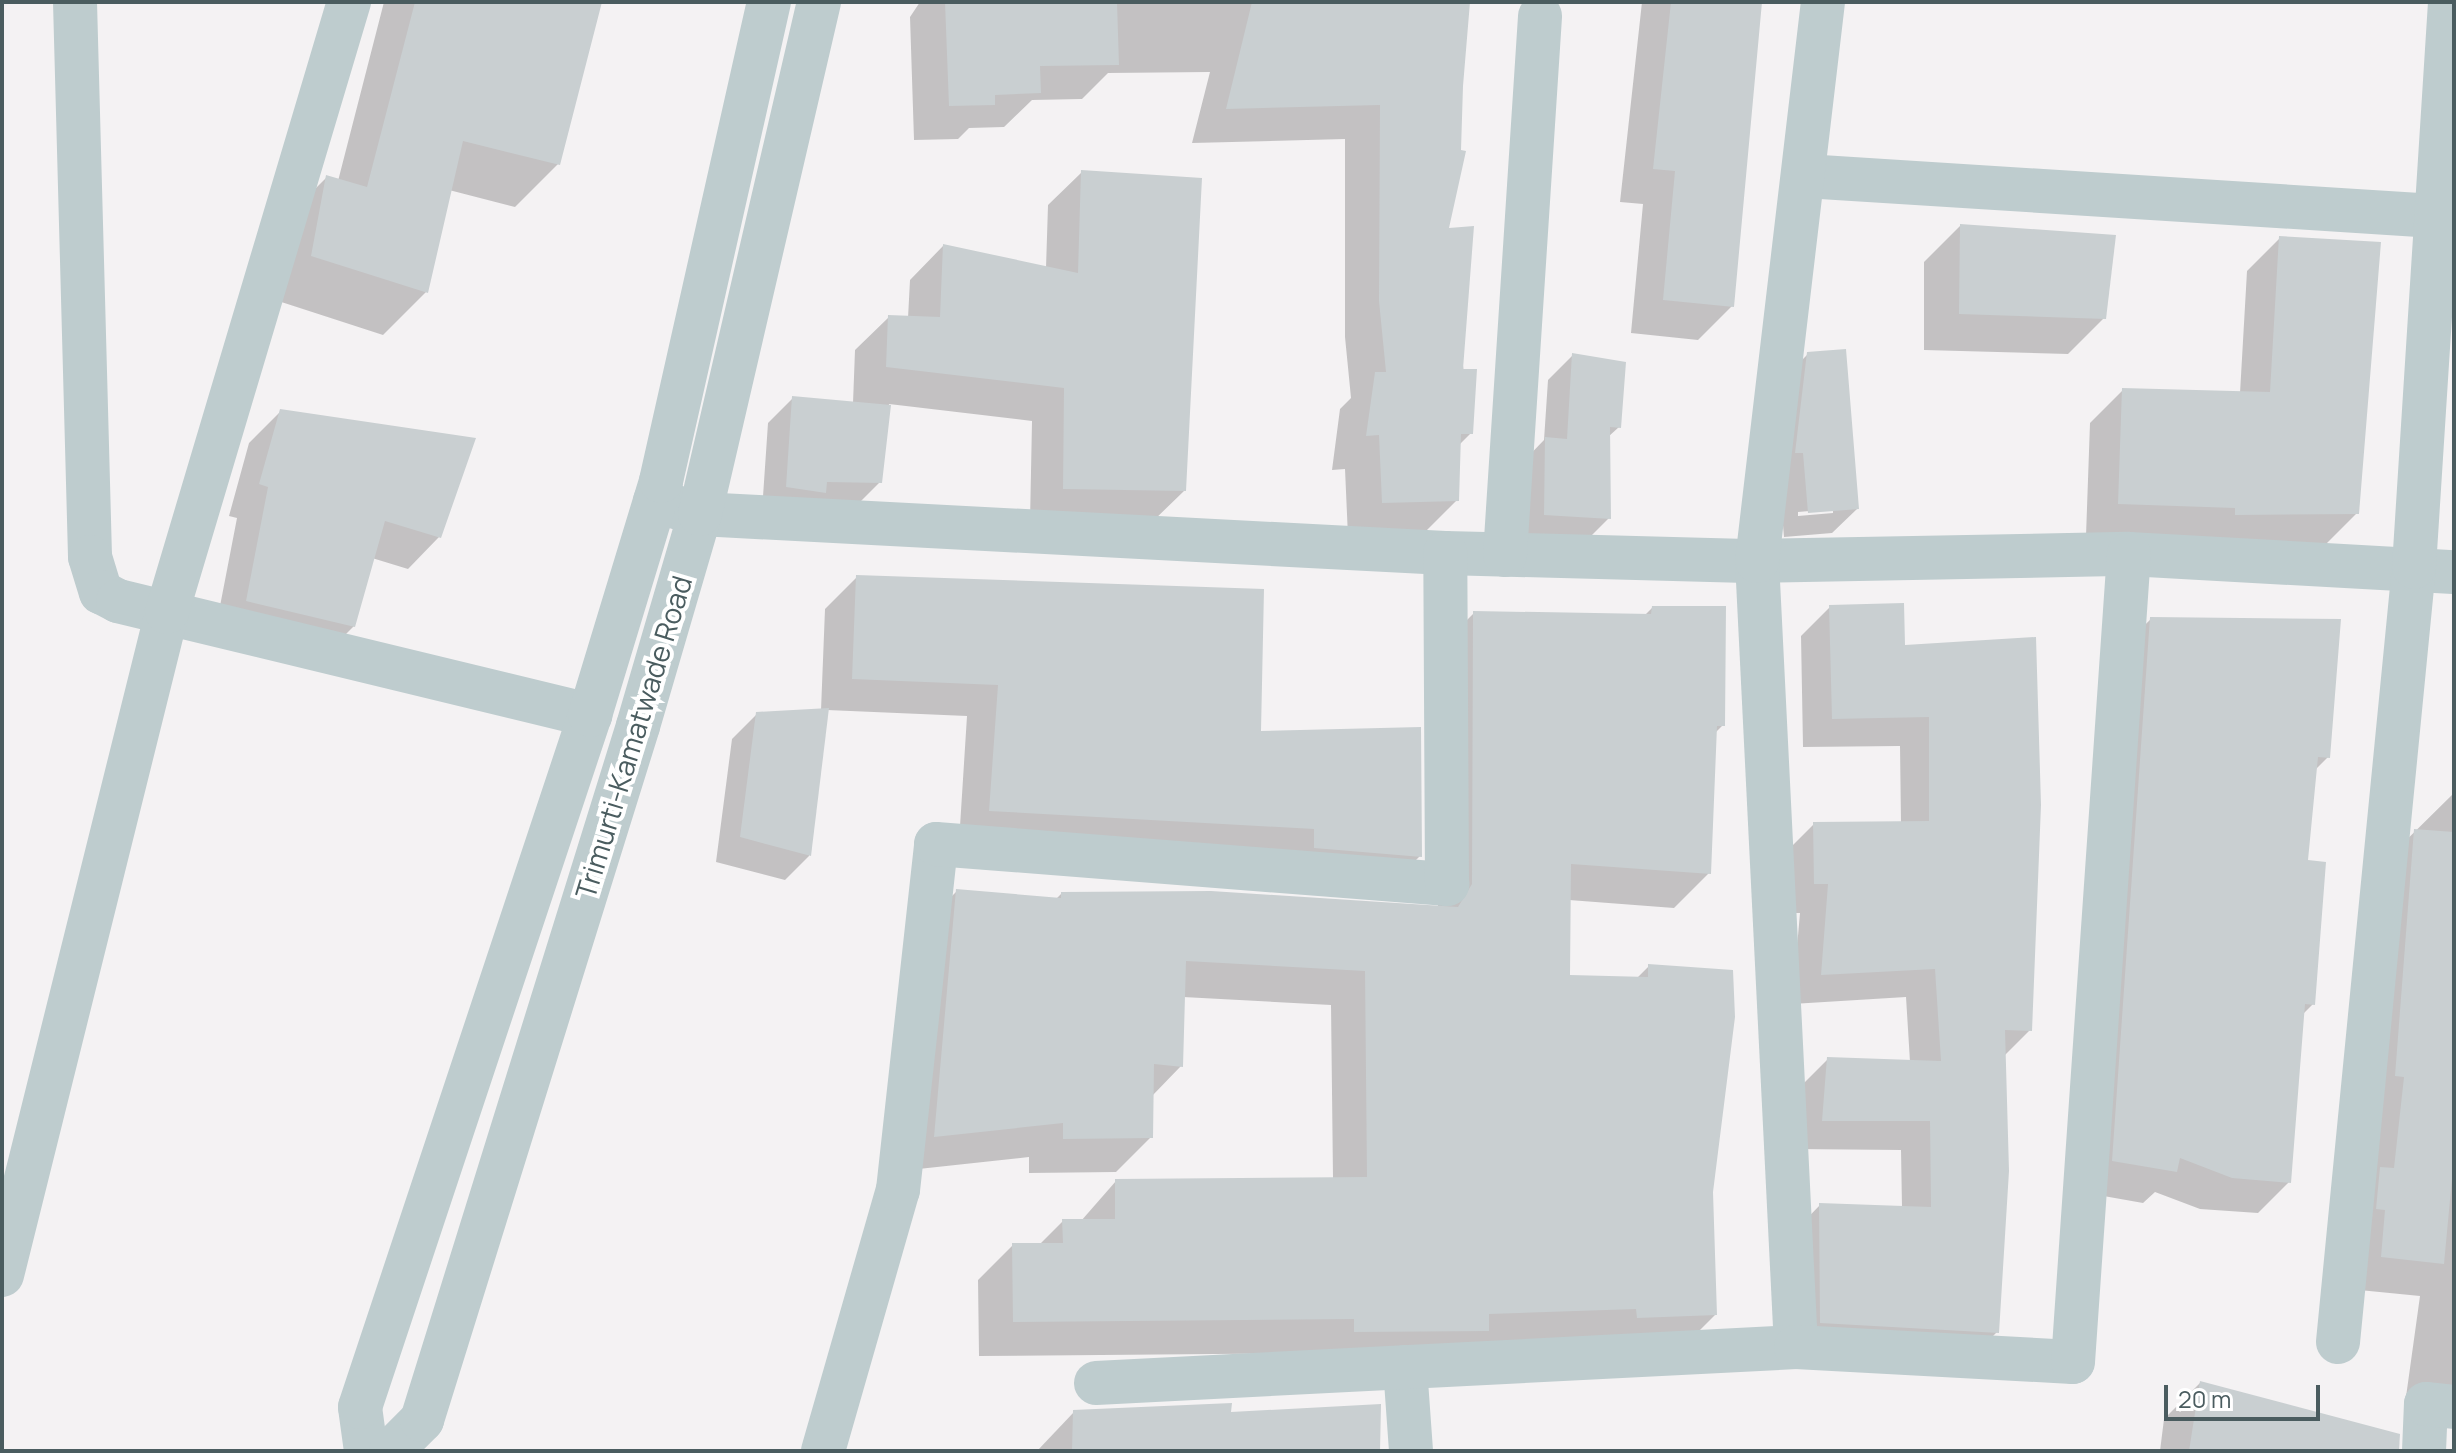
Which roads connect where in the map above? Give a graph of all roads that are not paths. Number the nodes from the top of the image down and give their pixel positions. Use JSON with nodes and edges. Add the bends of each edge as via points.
{"nodes":[{"id":1,"x":75,"y":2,"type":"edge"},
{"id":2,"x":349,"y":2,"type":"edge"},
{"id":3,"x":769,"y":2,"type":"edge"},
{"id":4,"x":819,"y":2,"type":"edge"},
{"id":5,"x":1823,"y":2,"type":"edge"},
{"id":6,"x":2450,"y":2,"type":"edge"},
{"id":7,"x":1540,"y":16,"type":"dead end"},
{"id":8,"x":1805,"y":176,"type":"junction"},
{"id":9,"x":2435,"y":216,"type":"junction"},
{"id":10,"x":655,"y":501,"type":"junction"},
{"id":11,"x":700,"y":514,"type":"junction"},
{"id":12,"x":1445,"y":553,"type":"junction"},
{"id":13,"x":2129,"y":554,"type":"junction"},
{"id":14,"x":1505,"y":555,"type":"junction"},
{"id":15,"x":1757,"y":561,"type":"junction"},
{"id":16,"x":2434,"y":569,"type":"edge"},
{"id":17,"x":167,"y":612,"type":"junction"},
{"id":18,"x":590,"y":715,"type":"junction"},
{"id":19,"x":2,"y":1275,"type":"edge"},
{"id":20,"x":2338,"y":1342,"type":"dead end"},
{"id":21,"x":1796,"y":1347,"type":"junction"},
{"id":22,"x":1405,"y":1367,"type":"junction"},
{"id":23,"x":1096,"y":1383,"type":"dead end"},
{"id":24,"x":2454,"y":1407,"type":"edge"},
{"id":25,"x":366,"y":1451,"type":"edge"},
{"id":26,"x":391,"y":1451,"type":"edge"},
{"id":27,"x":823,"y":1451,"type":"edge"},
{"id":28,"x":1411,"y":1451,"type":"edge"},
{"id":29,"x":2424,"y":1451,"type":"edge"}],
"edges":[{"from":1,"to":17,"type":"street","via":[[92,574],[101,592],[118,601]]},
{"from":2,"to":17,"type":"street"},
{"from":3,"to":10,"type":"street","name":"Trimurti-Kamatwade Road"},
{"from":4,"to":11,"type":"street","name":"Trimurti-Kamatwade Road"},
{"from":5,"to":8,"type":"street"},
{"from":6,"to":9,"type":"street"},
{"from":7,"to":14,"type":"street"},
{"from":8,"to":9,"type":"street"},
{"from":8,"to":15,"type":"street"},
{"from":9,"to":16,"type":"street"},
{"from":10,"to":11,"type":"street"},
{"from":10,"to":18,"type":"street","name":"Trimurti-Kamatwade Road"},
{"from":11,"to":12,"type":"street"},
{"from":11,"to":26,"type":"street","name":"Trimurti-Kamatwade Road","via":[[422,1420]]},
{"from":12,"to":14,"type":"street"},
{"from":12,"to":27,"type":"street","via":[[1447,884],[936,844],[898,1190]]},
{"from":13,"to":15,"type":"street"},
{"from":13,"to":16,"type":"street"},
{"from":13,"to":21,"type":"street","via":[[2073,1362]]},
{"from":14,"to":15,"type":"street"},
{"from":15,"to":21,"type":"street"},
{"from":16,"to":20,"type":"street"},
{"from":17,"to":18,"type":"street"},
{"from":17,"to":19,"type":"street"},
{"from":18,"to":25,"type":"street","name":"Trimurti-Kamatwade Road","via":[[360,1407]]},
{"from":21,"to":22,"type":"street"},
{"from":22,"to":23,"type":"street"},
{"from":22,"to":28,"type":"street"},
{"from":24,"to":29,"type":"street","via":[[2426,1404]]}]}
